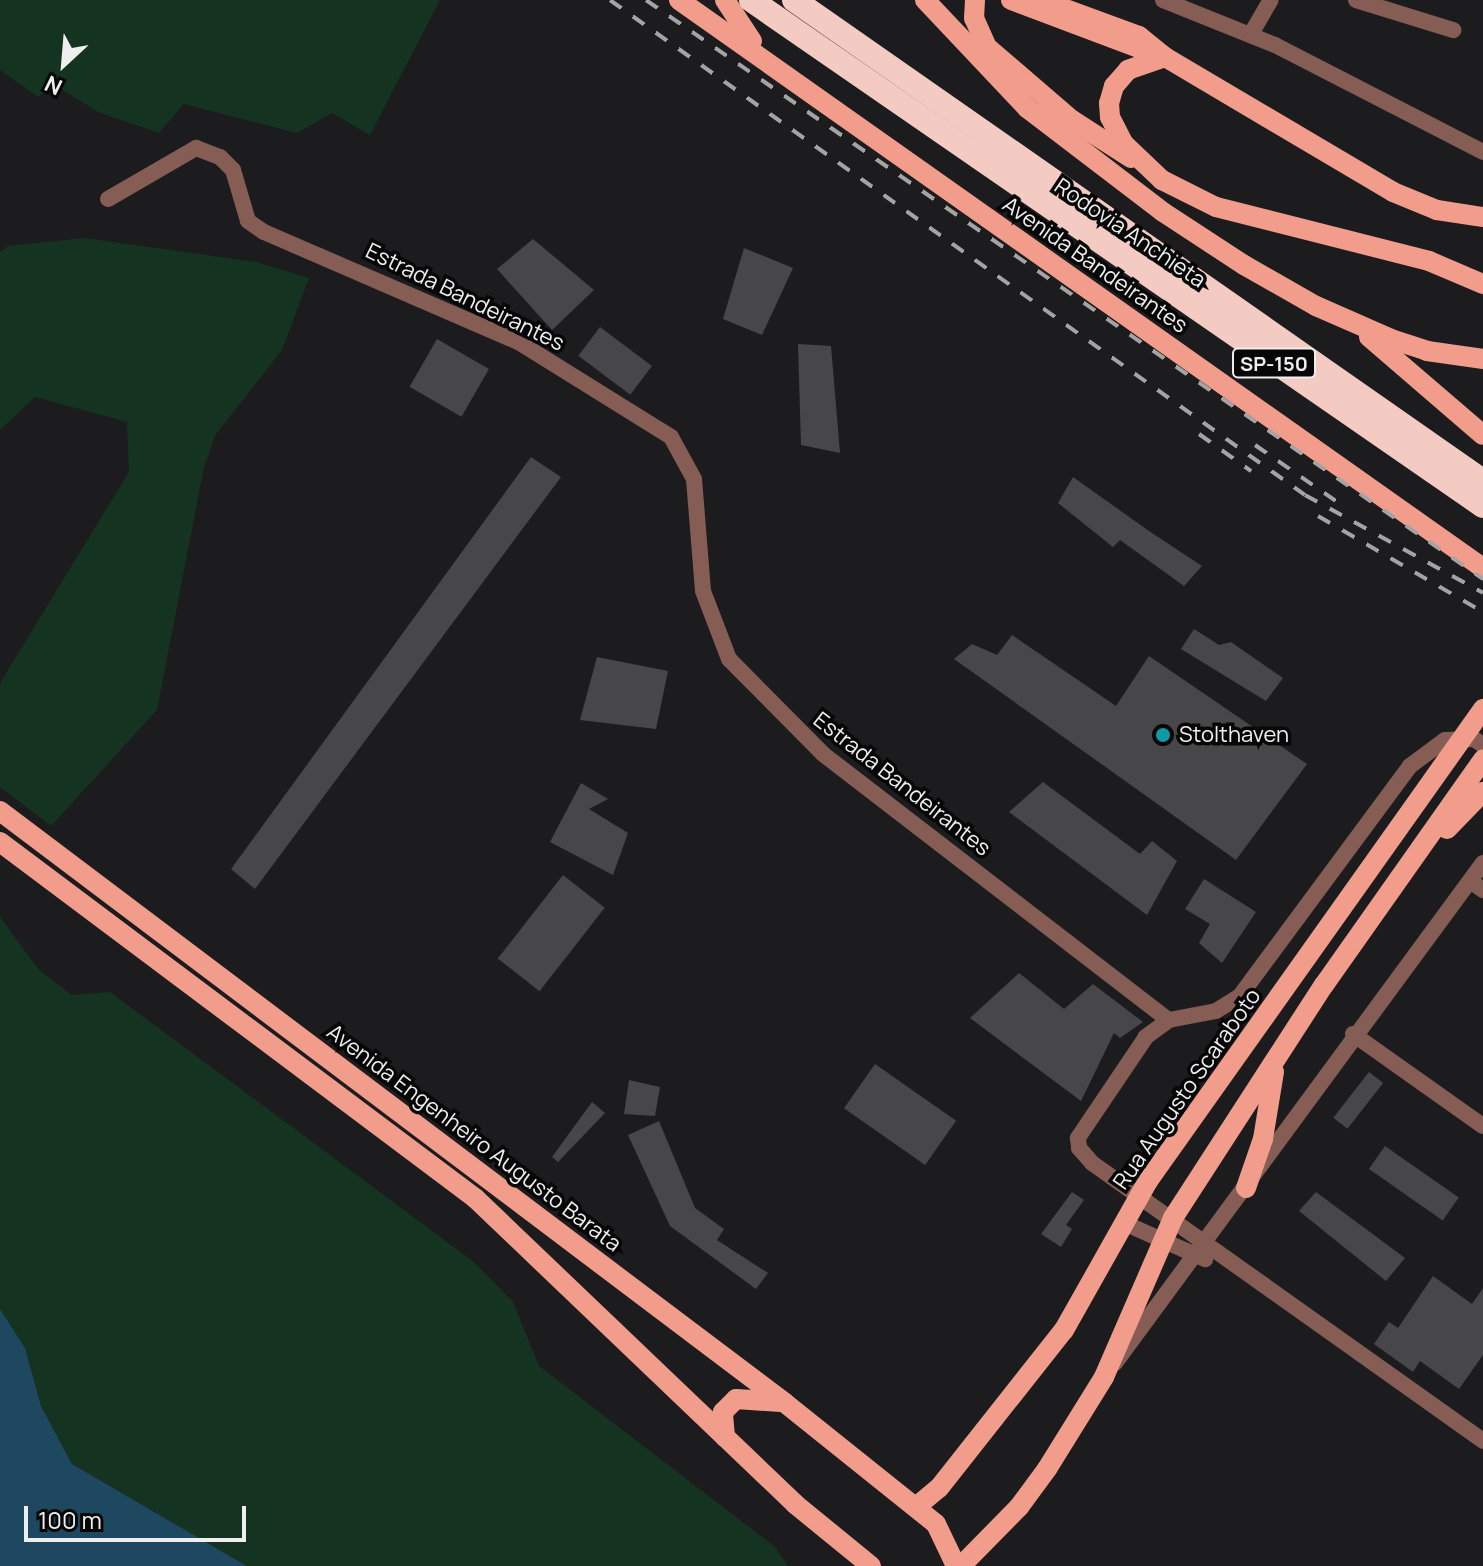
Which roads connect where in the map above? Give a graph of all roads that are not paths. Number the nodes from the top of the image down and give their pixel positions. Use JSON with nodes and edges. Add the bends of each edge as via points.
{"nodes":[{"id":1,"x":679,"y":0,"type":"edge"},
{"id":2,"x":725,"y":0,"type":"edge"},
{"id":3,"x":748,"y":0,"type":"edge"},
{"id":4,"x":794,"y":0,"type":"edge"},
{"id":5,"x":925,"y":0,"type":"edge"},
{"id":6,"x":975,"y":0,"type":"edge"},
{"id":7,"x":1011,"y":0,"type":"edge"},
{"id":8,"x":1041,"y":0,"type":"edge"},
{"id":9,"x":1163,"y":0,"type":"edge"},
{"id":10,"x":1271,"y":0,"type":"edge"},
{"id":11,"x":1356,"y":0,"type":"edge"},
{"id":12,"x":1453,"y":30,"type":"dead end"},
{"id":13,"x":1251,"y":34,"type":"junction"},
{"id":14,"x":1165,"y":57,"type":"junction"},
{"id":15,"x":776,"y":68,"type":"junction"},
{"id":16,"x":1483,"y":152,"type":"edge"},
{"id":17,"x":1138,"y":161,"type":"junction"},
{"id":18,"x":108,"y":199,"type":"dead end"},
{"id":19,"x":1483,"y":217,"type":"edge"},
{"id":20,"x":1483,"y":284,"type":"edge"},
{"id":21,"x":1354,"y":324,"type":"junction"},
{"id":22,"x":1483,"y":359,"type":"edge"},
{"id":23,"x":1483,"y":435,"type":"edge"},
{"id":24,"x":1483,"y":481,"type":"edge"},
{"id":25,"x":1483,"y":506,"type":"edge"},
{"id":26,"x":1483,"y":568,"type":"edge"},
{"id":27,"x":1483,"y":693,"type":"edge"},
{"id":28,"x":1483,"y":709,"type":"edge"},
{"id":29,"x":1483,"y":745,"type":"edge"},
{"id":30,"x":1455,"y":748,"type":"junction"},
{"id":31,"x":1483,"y":760,"type":"edge"},
{"id":32,"x":1483,"y":792,"type":"edge"},
{"id":33,"x":0,"y":811,"type":"edge"},
{"id":34,"x":0,"y":842,"type":"edge"},
{"id":35,"x":1483,"y":863,"type":"edge"},
{"id":36,"x":1406,"y":872,"type":"junction"},
{"id":37,"x":1476,"y":886,"type":"edge"},
{"id":38,"x":1169,"y":1020,"type":"junction"},
{"id":39,"x":1353,"y":1034,"type":"junction"},
{"id":40,"x":1282,"y":1050,"type":"junction"},
{"id":41,"x":1483,"y":1126,"type":"edge"},
{"id":42,"x":1246,"y":1188,"type":"junction"},
{"id":43,"x":1138,"y":1196,"type":"junction"},
{"id":44,"x":1173,"y":1218,"type":"junction"},
{"id":45,"x":1124,"y":1223,"type":"junction"},
{"id":46,"x":1160,"y":1240,"type":"junction"},
{"id":47,"x":1208,"y":1242,"type":"junction"},
{"id":48,"x":1198,"y":1257,"type":"junction"},
{"id":49,"x":1230,"y":1265,"type":"junction"},
{"id":50,"x":1104,"y":1377,"type":"junction"},
{"id":51,"x":785,"y":1403,"type":"junction"},
{"id":52,"x":725,"y":1437,"type":"junction"},
{"id":53,"x":1483,"y":1441,"type":"edge"},
{"id":54,"x":916,"y":1507,"type":"junction"},
{"id":55,"x":871,"y":1566,"type":"edge"},
{"id":56,"x":959,"y":1566,"type":"edge"}],
"edges":[{"from":1,"to":15,"type":"main road","name":"Avenida Bandeirantes"},
{"from":2,"to":15,"type":"main road","via":[[739,27]]},
{"from":3,"to":15,"type":"main road"},
{"from":3,"to":25,"type":"highway","name":"Rodovia Anchieta","number":"SP-150"},
{"from":4,"to":24,"type":"highway","name":"Rodovia Anchieta","number":"SP-150"},
{"from":5,"to":21,"type":"main road","via":[[1027,108],[1128,187],[1244,265]]},
{"from":6,"to":17,"type":"main road","via":[[974,18],[987,47],[1072,120]]},
{"from":7,"to":14,"type":"main road"},
{"from":8,"to":14,"type":"main road","via":[[1139,36]]},
{"from":9,"to":13,"type":"street"},
{"from":10,"to":13,"type":"street"},
{"from":11,"to":12,"type":"street"},
{"from":13,"to":16,"type":"street"},
{"from":14,"to":17,"type":"main road","via":[[1128,70],[1114,86],[1109,103],[1116,129]]},
{"from":14,"to":19,"type":"main road","via":[[1393,192],[1437,210]]},
{"from":15,"to":26,"type":"main road","name":"Avenida Bandeirantes"},
{"from":17,"to":20,"type":"main road","via":[[1162,180],[1216,207],[1429,261]]},
{"from":18,"to":38,"type":"street","name":"Estrada Bandeirantes","via":[[196,148],[220,157],[233,170],[248,221],[264,232],[520,343],[671,437],[694,479],[703,591],[729,659],[823,754]]},
{"from":21,"to":22,"type":"main road","via":[[1427,351]]},
{"from":21,"to":23,"type":"main road"},
{"from":27,"to":30,"type":"main road"},
{"from":28,"to":30,"type":"main road"},
{"from":29,"to":38,"type":"street","name":"Rua Augusto Scaraboto","via":[[1474,739],[1445,740],[1423,754],[1240,996],[1216,1011]]},
{"from":30,"to":43,"type":"main road","name":"Rua Augusto Scaraboto"},
{"from":31,"to":36,"type":"main road"},
{"from":32,"to":36,"type":"main road"},
{"from":33,"to":51,"type":"main road","name":"Avenida Engenheiro Augusto Barata"},
{"from":34,"to":52,"type":"main road","via":[[475,1198]]},
{"from":35,"to":37,"type":"street"},
{"from":36,"to":40,"type":"main road"},
{"from":37,"to":39,"type":"street"},
{"from":38,"to":43,"type":"street","name":"Rua Augusto Scaraboto","via":[[1146,1037],[1084,1123],[1079,1148]]},
{"from":39,"to":41,"type":"street"},
{"from":39,"to":42,"type":"street"},
{"from":40,"to":42,"type":"main road","via":[[1268,1093],[1263,1139]]},
{"from":40,"to":44,"type":"main road"},
{"from":42,"to":47,"type":"street"},
{"from":43,"to":44,"type":"street"},
{"from":43,"to":45,"type":"main road","name":"Rua Augusto Scaraboto"},
{"from":44,"to":46,"type":"main road"},
{"from":44,"to":47,"type":"street"},
{"from":45,"to":46,"type":"street"},
{"from":45,"to":54,"type":"main road","name":"Rua Augusto Scaraboto","via":[[1085,1299],[1044,1359],[939,1488]]},
{"from":46,"to":48,"type":"street"},
{"from":46,"to":50,"type":"main road"},
{"from":47,"to":48,"type":"street"},
{"from":47,"to":49,"type":"street"},
{"from":48,"to":49,"type":"street"},
{"from":48,"to":50,"type":"street"},
{"from":49,"to":53,"type":"street"},
{"from":50,"to":56,"type":"main road","via":[[1019,1507]]},
{"from":51,"to":52,"type":"main road","via":[[736,1399],[723,1412]]},
{"from":51,"to":54,"type":"main road","name":"Avenida Engenheiro Augusto Barata"},
{"from":52,"to":55,"type":"main road"},
{"from":54,"to":56,"type":"main road","name":"Avenida Engenheiro Augusto Barata","via":[[946,1537]]}]}
